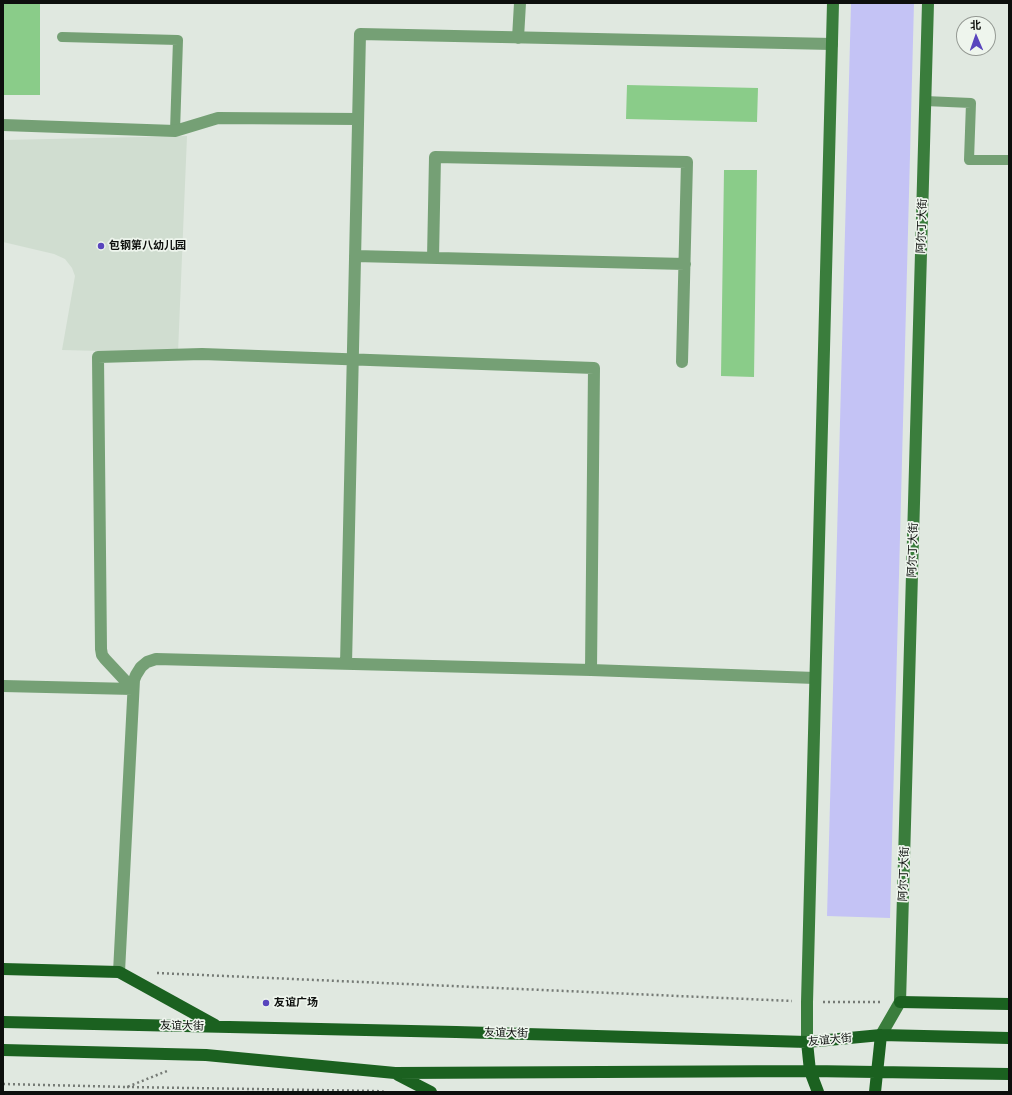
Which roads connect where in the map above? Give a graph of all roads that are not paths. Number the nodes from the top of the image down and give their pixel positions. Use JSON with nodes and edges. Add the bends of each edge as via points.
{"nodes":[{"id":1,"x":520,"y":3,"type":"edge"},
{"id":2,"x":833,"y":3,"type":"edge"},
{"id":3,"x":928,"y":3,"type":"edge"},
{"id":4,"x":62,"y":36,"type":"dead end"},
{"id":5,"x":518,"y":38,"type":"junction"},
{"id":6,"x":832,"y":44,"type":"junction"},
{"id":7,"x":925,"y":101,"type":"junction"},
{"id":8,"x":358,"y":119,"type":"junction"},
{"id":9,"x":3,"y":125,"type":"edge"},
{"id":10,"x":175,"y":131,"type":"junction"},
{"id":11,"x":1009,"y":160,"type":"edge"},
{"id":12,"x":355,"y":256,"type":"junction"},
{"id":13,"x":433,"y":258,"type":"junction"},
{"id":14,"x":685,"y":264,"type":"junction"},
{"id":15,"x":353,"y":360,"type":"junction"},
{"id":16,"x":682,"y":362,"type":"dead end"},
{"id":17,"x":346,"y":664,"type":"junction"},
{"id":18,"x":591,"y":670,"type":"junction"},
{"id":19,"x":815,"y":678,"type":"junction"},
{"id":20,"x":3,"y":686,"type":"edge"},
{"id":21,"x":133,"y":689,"type":"junction"},
{"id":22,"x":3,"y":969,"type":"edge"},
{"id":23,"x":119,"y":972,"type":"junction"},
{"id":24,"x":900,"y":1002,"type":"junction"},
{"id":25,"x":1009,"y":1004,"type":"edge"},
{"id":26,"x":3,"y":1022,"type":"edge"},
{"id":27,"x":218,"y":1026,"type":"junction"},
{"id":28,"x":881,"y":1036,"type":"junction"},
{"id":29,"x":1009,"y":1038,"type":"edge"},
{"id":30,"x":807,"y":1042,"type":"junction"},
{"id":31,"x":3,"y":1050,"type":"edge"},
{"id":32,"x":810,"y":1071,"type":"junction"},
{"id":33,"x":876,"y":1072,"type":"junction"},
{"id":34,"x":395,"y":1073,"type":"junction"},
{"id":35,"x":1009,"y":1074,"type":"edge"},
{"id":36,"x":431,"y":1092,"type":"edge"},
{"id":37,"x":818,"y":1092,"type":"edge"},
{"id":38,"x":875,"y":1092,"type":"edge"}],
"edges":[{"from":1,"to":5,"type":"street"},
{"from":2,"to":6,"type":"main road"},
{"from":3,"to":7,"type":"main road","name":"阿尔丁大街"},
{"from":4,"to":10,"type":"lane","via":[[178,40]]},
{"from":5,"to":6,"type":"street"},
{"from":5,"to":8,"type":"street","via":[[360,34]]},
{"from":6,"to":19,"type":"main road"},
{"from":7,"to":11,"type":"lane","via":[[971,103],[969,160]]},
{"from":7,"to":24,"type":"main road","name":"阿尔丁大街"},
{"from":8,"to":10,"type":"street","via":[[218,118]]},
{"from":8,"to":12,"type":"street"},
{"from":9,"to":10,"type":"street"},
{"from":12,"to":13,"type":"street"},
{"from":12,"to":15,"type":"street"},
{"from":13,"to":14,"type":"street"},
{"from":13,"to":14,"type":"street","via":[[435,157],[687,162]]},
{"from":14,"to":16,"type":"street"},
{"from":15,"to":17,"type":"street"},
{"from":15,"to":18,"type":"street","via":[[594,368]]},
{"from":15,"to":21,"type":"street","via":[[202,354],[98,358],[101,649],[105,659]]},
{"from":17,"to":18,"type":"street"},
{"from":17,"to":21,"type":"street","via":[[156,659],[142,667],[136,675]]},
{"from":18,"to":19,"type":"street"},
{"from":19,"to":30,"type":"main road"},
{"from":20,"to":21,"type":"street"},
{"from":21,"to":23,"type":"street"},
{"from":22,"to":23,"type":"main road"},
{"from":23,"to":27,"type":"main road"},
{"from":24,"to":25,"type":"main road"},
{"from":24,"to":28,"type":"main road","name":"阿尔丁大街"},
{"from":26,"to":27,"type":"main road","name":"友谊大街"},
{"from":27,"to":30,"type":"main road","name":"友谊大街"},
{"from":28,"to":29,"type":"main road","name":"友谊大街"},
{"from":28,"to":30,"type":"main road","name":"友谊大街"},
{"from":28,"to":33,"type":"main road","name":"阿尔丁大街"},
{"from":30,"to":32,"type":"main road"},
{"from":31,"to":34,"type":"main road","via":[[206,1055]]},
{"from":32,"to":33,"type":"main road"},
{"from":32,"to":34,"type":"main road"},
{"from":32,"to":37,"type":"main road"},
{"from":33,"to":35,"type":"main road"},
{"from":33,"to":38,"type":"main road","name":"阿尔丁大街"},
{"from":34,"to":36,"type":"main road"}]}
